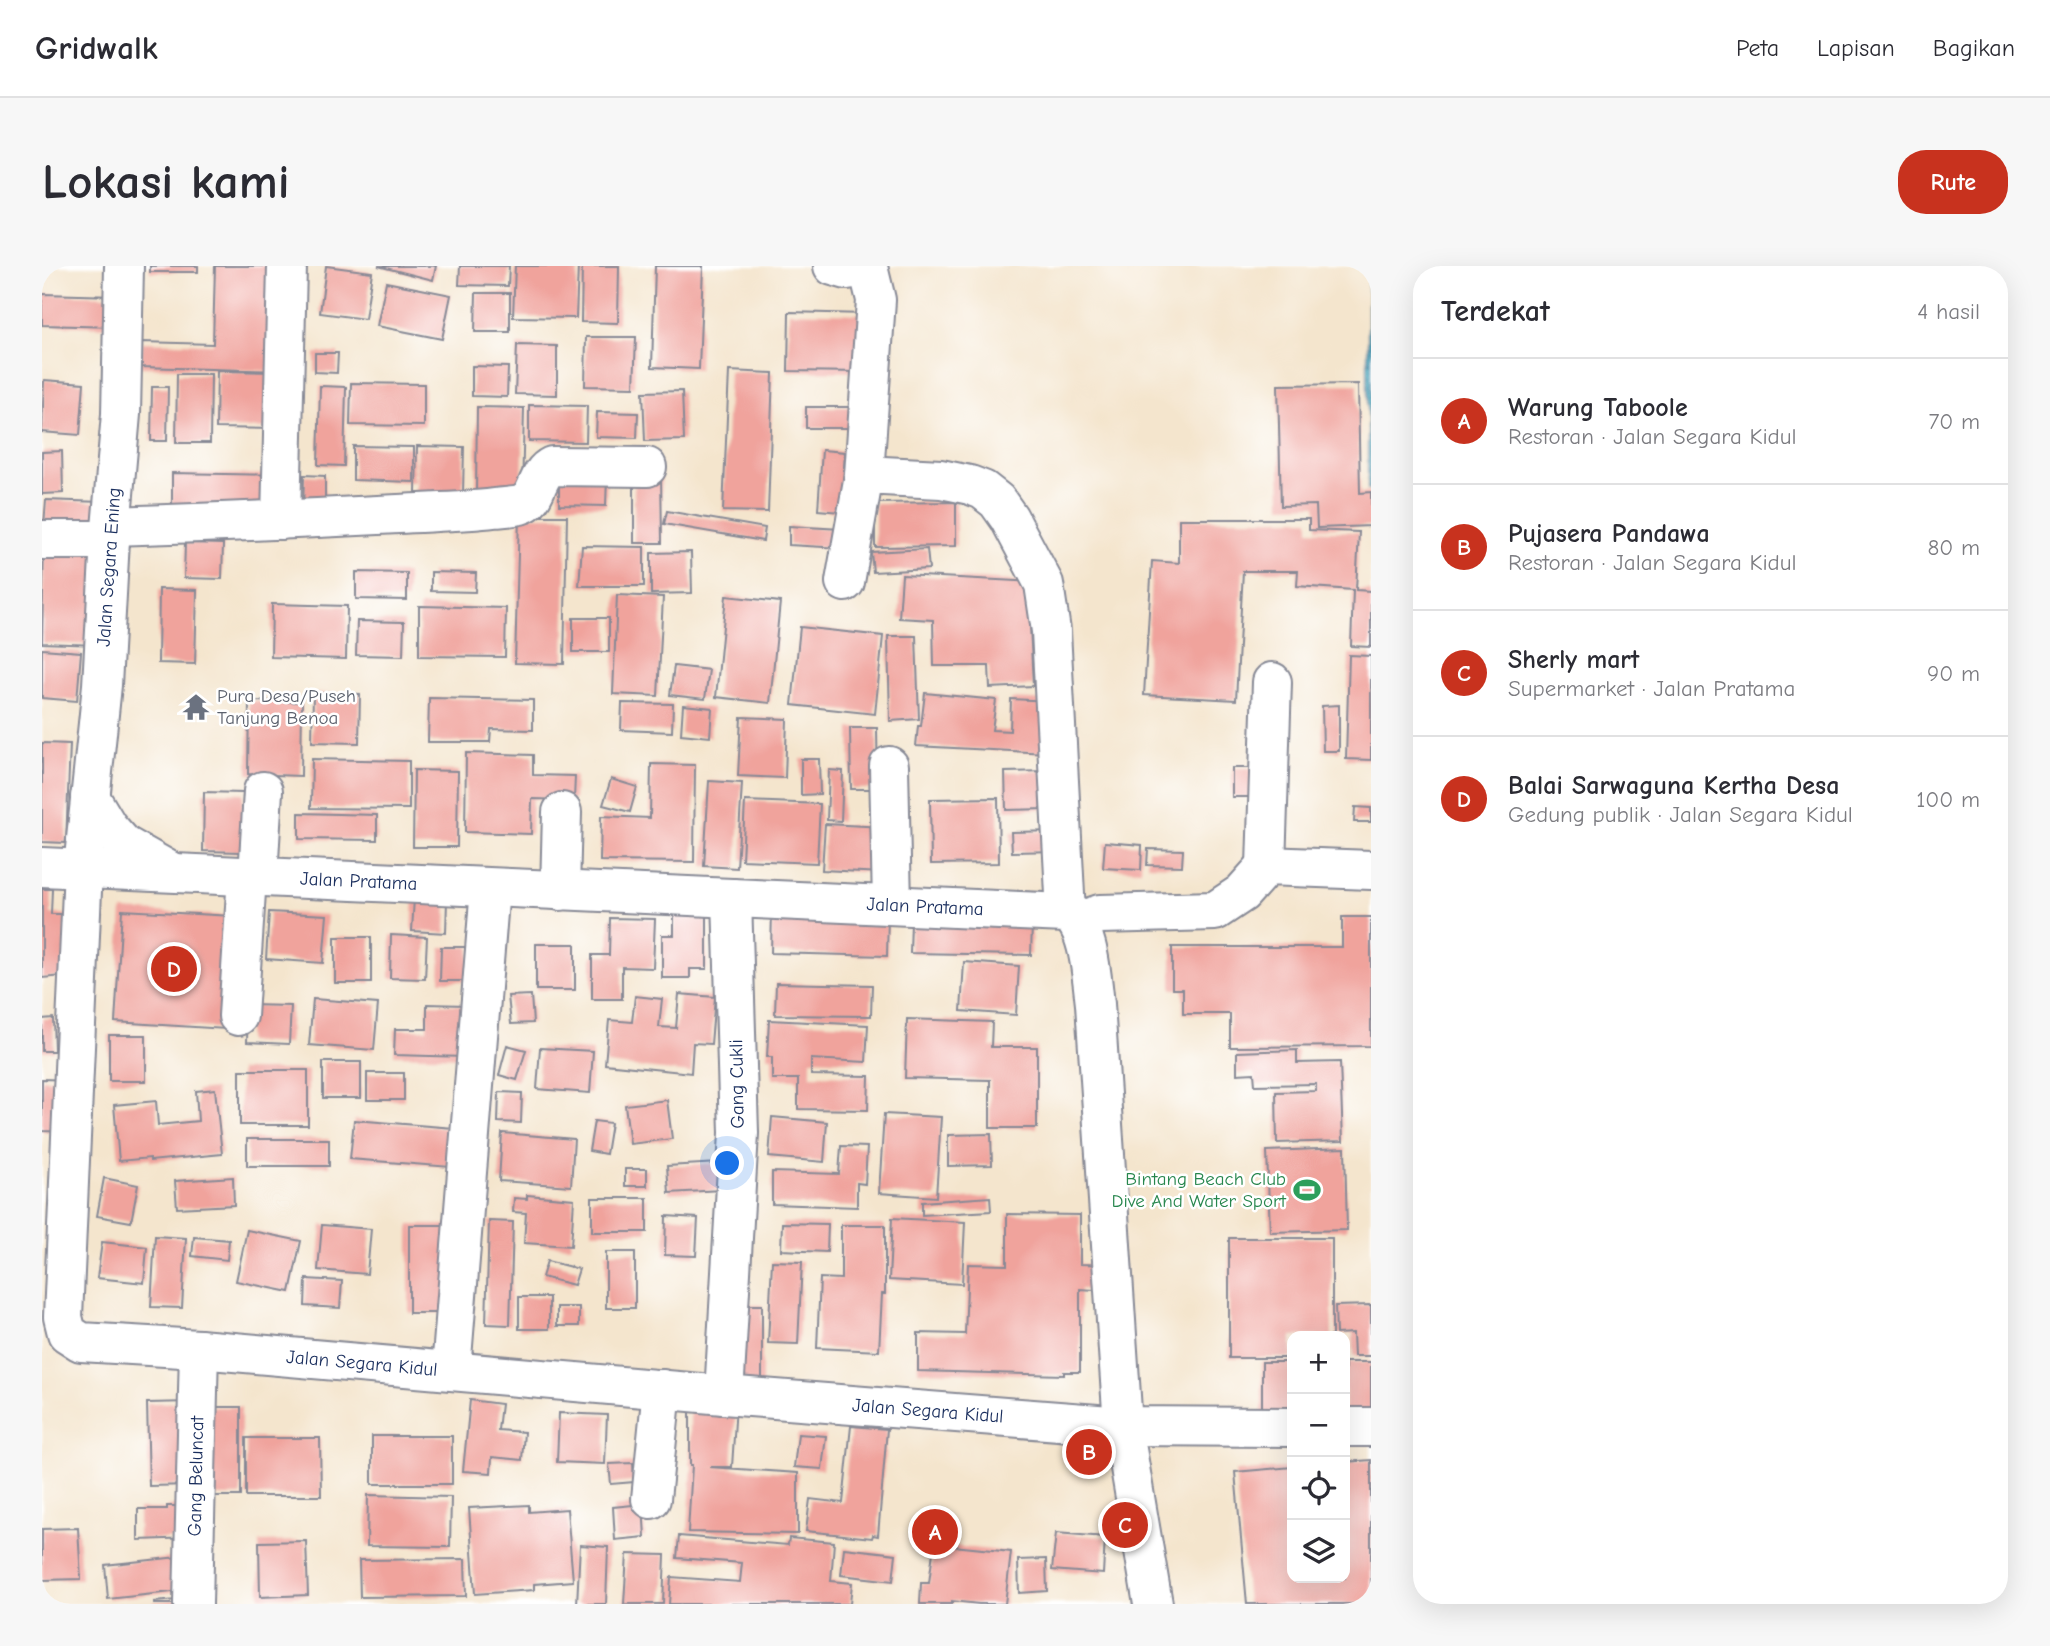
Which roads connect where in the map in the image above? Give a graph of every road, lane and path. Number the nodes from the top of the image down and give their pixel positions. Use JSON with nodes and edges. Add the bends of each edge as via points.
{"nodes":[{"id":1,"x":124,"y":266,"type":"edge"},
{"id":2,"x":287,"y":266,"type":"edge"},
{"id":3,"x":860,"y":266,"type":"edge"},
{"id":4,"x":647,"y":467,"type":"dead end"},
{"id":5,"x":864,"y":475,"type":"junction"},
{"id":6,"x":281,"y":520,"type":"junction"},
{"id":7,"x":111,"y":533,"type":"junction"},
{"id":8,"x":42,"y":540,"type":"edge"},
{"id":9,"x":845,"y":582,"type":"dead end"},
{"id":10,"x":1272,"y":682,"type":"dead end"},
{"id":11,"x":889,"y":766,"type":"dead end"},
{"id":12,"x":263,"y":791,"type":"dead end"},
{"id":13,"x":90,"y":797,"type":"junction"},
{"id":14,"x":562,"y":812,"type":"dead end"},
{"id":15,"x":1266,"y":866,"type":"junction"},
{"id":16,"x":42,"y":867,"type":"edge"},
{"id":17,"x":83,"y":868,"type":"junction"},
{"id":18,"x":1371,"y":870,"type":"edge"},
{"id":19,"x":173,"y":873,"type":"junction"},
{"id":20,"x":253,"y":876,"type":"junction"},
{"id":21,"x":490,"y":888,"type":"junction"},
{"id":22,"x":560,"y":891,"type":"junction"},
{"id":23,"x":732,"y":898,"type":"junction"},
{"id":24,"x":892,"y":905,"type":"junction"},
{"id":25,"x":1073,"y":920,"type":"junction"},
{"id":26,"x":238,"y":1016,"type":"dead end"},
{"id":27,"x":55,"y":1333,"type":"edge"},
{"id":28,"x":200,"y":1349,"type":"junction"},
{"id":29,"x":451,"y":1370,"type":"junction"},
{"id":30,"x":662,"y":1389,"type":"junction"},
{"id":31,"x":724,"y":1395,"type":"junction"},
{"id":32,"x":1123,"y":1426,"type":"junction"},
{"id":33,"x":1287,"y":1427,"type":"edge"},
{"id":34,"x":1350,"y":1427,"type":"edge"},
{"id":35,"x":1371,"y":1427,"type":"edge"},
{"id":36,"x":651,"y":1500,"type":"dead end"},
{"id":37,"x":193,"y":1604,"type":"edge"},
{"id":38,"x":1153,"y":1604,"type":"edge"}],
"edges":[{"from":1,"to":7,"type":"street","name":"Jalan Segara Ening","via":[[121,414]]},
{"from":2,"to":6,"type":"street"},
{"from":3,"to":5,"type":"street","via":[[876,300]]},
{"from":4,"to":6,"type":"street","via":[[552,466],[522,505]]},
{"from":5,"to":9,"type":"street"},
{"from":5,"to":25,"type":"street","via":[[941,479],[983,490],[1009,518],[1044,584]]},
{"from":6,"to":7,"type":"street"},
{"from":7,"to":8,"type":"street"},
{"from":7,"to":13,"type":"street","name":"Jalan Segara Ening"},
{"from":10,"to":15,"type":"street"},
{"from":11,"to":24,"type":"street"},
{"from":12,"to":20,"type":"street"},
{"from":13,"to":17,"type":"street","name":"Jalan Segara Ening"},
{"from":13,"to":19,"type":"street","via":[[124,845]]},
{"from":14,"to":22,"type":"street"},
{"from":15,"to":18,"type":"street"},
{"from":15,"to":25,"type":"street","via":[[1242,893],[1214,911],[1100,914]]},
{"from":16,"to":17,"type":"street","name":"Jalan Pratama"},
{"from":17,"to":19,"type":"street","name":"Jalan Pratama"},
{"from":17,"to":27,"type":"street","name":"Jalan Segara Kidul","via":[[64,1317]]},
{"from":19,"to":20,"type":"street","name":"Jalan Pratama"},
{"from":20,"to":21,"type":"street","name":"Jalan Pratama"},
{"from":20,"to":26,"type":"street"},
{"from":21,"to":22,"type":"street","name":"Jalan Pratama"},
{"from":21,"to":29,"type":"street"},
{"from":22,"to":23,"type":"street","name":"Jalan Pratama"},
{"from":23,"to":24,"type":"street","name":"Jalan Pratama"},
{"from":23,"to":31,"type":"street","name":"Gang Cukli","via":[[739,1133]]},
{"from":24,"to":25,"type":"street","name":"Jalan Pratama"},
{"from":25,"to":32,"type":"street","via":[[1089,964],[1095,1004]]},
{"from":27,"to":28,"type":"street","name":"Jalan Segara Kidul","via":[[81,1342]]},
{"from":28,"to":29,"type":"street","name":"Jalan Segara Kidul"},
{"from":28,"to":37,"type":"street","name":"Gang Beluncat"},
{"from":29,"to":30,"type":"street","name":"Jalan Segara Kidul"},
{"from":30,"to":31,"type":"street","name":"Jalan Segara Kidul"},
{"from":30,"to":36,"type":"street"},
{"from":31,"to":32,"type":"street","name":"Jalan Segara Kidul"},
{"from":32,"to":33,"type":"street","name":"Jalan Segara Kidul"},
{"from":32,"to":38,"type":"street"},
{"from":34,"to":35,"type":"street"}]}
